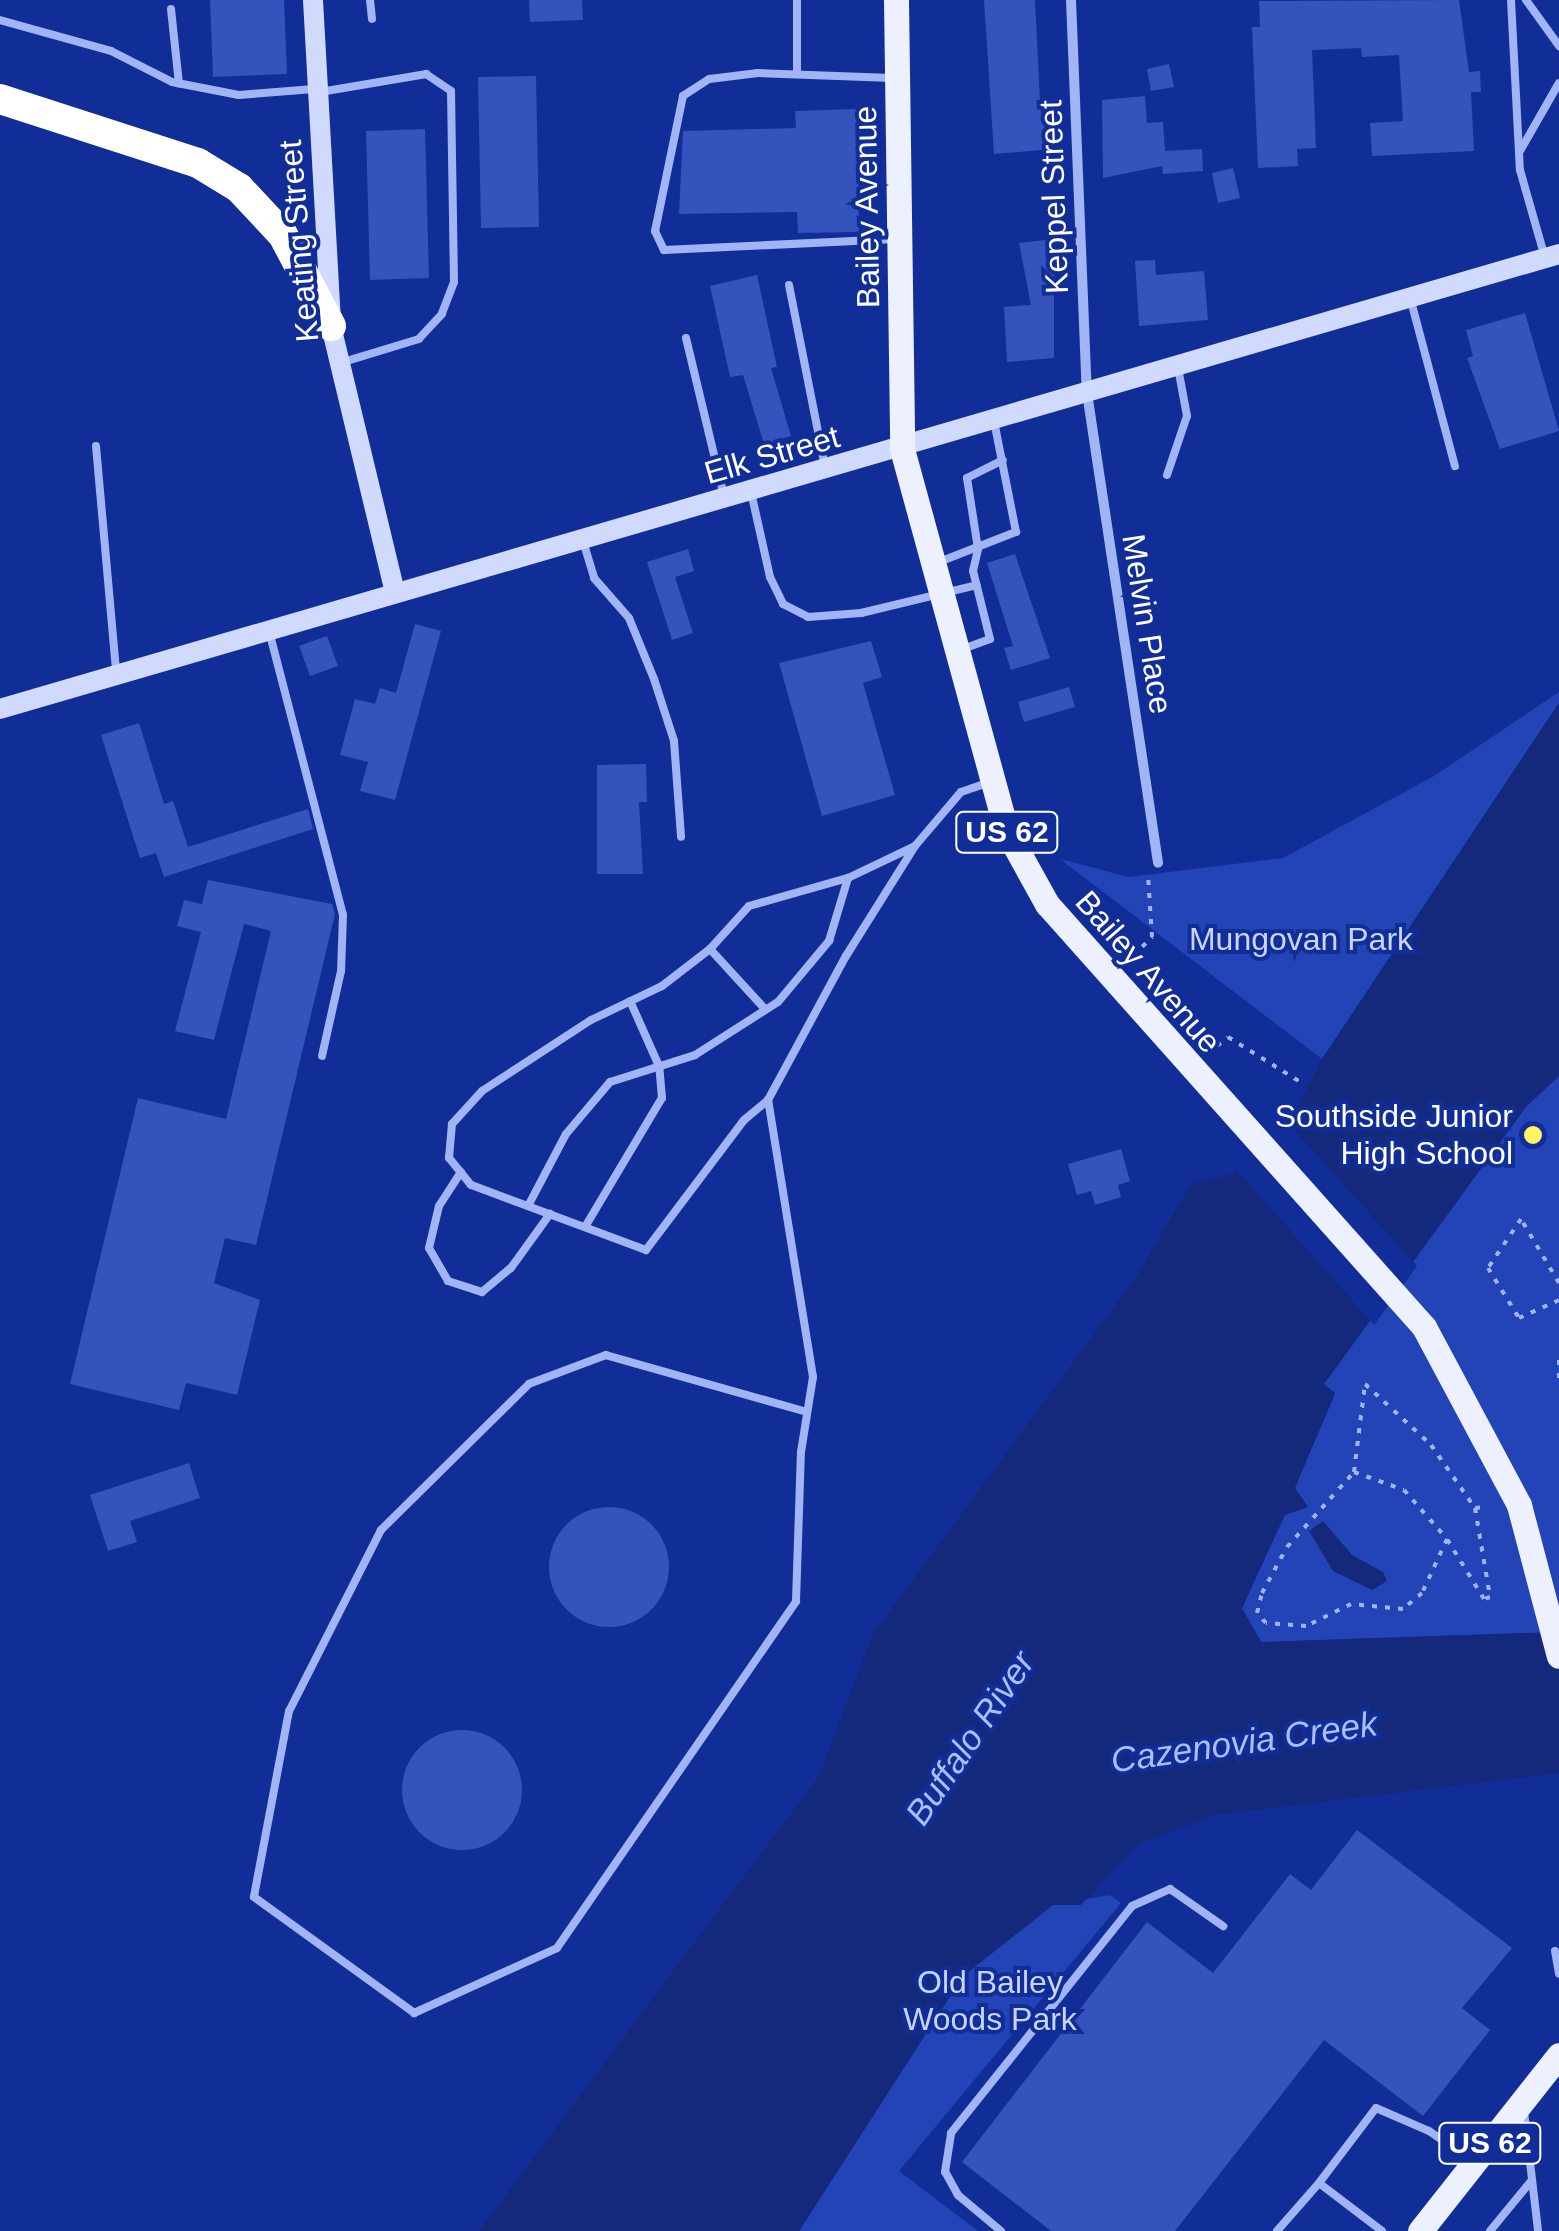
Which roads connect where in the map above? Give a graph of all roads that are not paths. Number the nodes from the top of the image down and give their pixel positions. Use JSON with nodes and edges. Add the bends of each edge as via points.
{"nodes":[{"id":1,"x":313,"y":0,"type":"edge"},
{"id":2,"x":370,"y":0,"type":"edge"},
{"id":3,"x":797,"y":0,"type":"edge"},
{"id":4,"x":896,"y":0,"type":"edge"},
{"id":5,"x":1070,"y":0,"type":"edge"},
{"id":6,"x":1511,"y":0,"type":"edge"},
{"id":7,"x":1526,"y":0,"type":"edge"},
{"id":8,"x":171,"y":9,"type":"dead end"},
{"id":9,"x":372,"y":19,"type":"dead end"},
{"id":10,"x":0,"y":20,"type":"edge"},
{"id":11,"x":1559,"y":46,"type":"edge"},
{"id":12,"x":798,"y":74,"type":"junction"},
{"id":13,"x":897,"y":78,"type":"junction"},
{"id":14,"x":1559,"y":83,"type":"edge"},
{"id":15,"x":179,"y":84,"type":"junction"},
{"id":16,"x":318,"y":90,"type":"junction"},
{"id":17,"x":0,"y":99,"type":"edge"},
{"id":18,"x":1520,"y":150,"type":"junction"},
{"id":19,"x":900,"y":239,"type":"junction"},
{"id":20,"x":1552,"y":256,"type":"edge"},
{"id":21,"x":789,"y":285,"type":"dead end"},
{"id":22,"x":1410,"y":298,"type":"junction"},
{"id":23,"x":331,"y":326,"type":"junction"},
{"id":24,"x":686,"y":338,"type":"dead end"},
{"id":25,"x":340,"y":363,"type":"junction"},
{"id":26,"x":1178,"y":366,"type":"junction"},
{"id":27,"x":1087,"y":393,"type":"junction"},
{"id":28,"x":994,"y":422,"type":"junction"},
{"id":29,"x":96,"y":446,"type":"dead end"},
{"id":30,"x":902,"y":449,"type":"junction"},
{"id":31,"x":1002,"y":460,"type":"junction"},
{"id":32,"x":1455,"y":466,"type":"dead end"},
{"id":33,"x":826,"y":472,"type":"junction"},
{"id":34,"x":1168,"y":475,"type":"dead end"},
{"id":35,"x":751,"y":492,"type":"junction"},
{"id":36,"x":725,"y":500,"type":"junction"},
{"id":37,"x":583,"y":541,"type":"junction"},
{"id":38,"x":978,"y":549,"type":"junction"},
{"id":39,"x":930,"y":565,"type":"junction"},
{"id":40,"x":977,"y":585,"type":"junction"},
{"id":41,"x":394,"y":592,"type":"junction"},
{"id":42,"x":939,"y":598,"type":"junction"},
{"id":43,"x":269,"y":631,"type":"junction"},
{"id":44,"x":954,"y":652,"type":"junction"},
{"id":45,"x":116,"y":675,"type":"junction"},
{"id":46,"x":0,"y":708,"type":"edge"},
{"id":47,"x":991,"y":782,"type":"junction"},
{"id":48,"x":681,"y":837,"type":"dead end"},
{"id":49,"x":915,"y":846,"type":"junction"},
{"id":50,"x":1158,"y":862,"type":"road end"},
{"id":51,"x":848,"y":878,"type":"junction"},
{"id":52,"x":710,"y":949,"type":"junction"},
{"id":53,"x":630,"y":1001,"type":"junction"},
{"id":54,"x":765,"y":1009,"type":"junction"},
{"id":55,"x":322,"y":1056,"type":"dead end"},
{"id":56,"x":660,"y":1066,"type":"junction"},
{"id":57,"x":768,"y":1100,"type":"junction"},
{"id":58,"x":461,"y":1172,"type":"junction"},
{"id":59,"x":528,"y":1206,"type":"junction"},
{"id":60,"x":550,"y":1214,"type":"junction"},
{"id":61,"x":585,"y":1227,"type":"junction"},
{"id":62,"x":807,"y":1412,"type":"junction"},
{"id":63,"x":1559,"y":1656,"type":"edge"},
{"id":64,"x":1223,"y":1926,"type":"dead end"},
{"id":65,"x":1555,"y":1952,"type":"dead end"},
{"id":66,"x":1559,"y":1974,"type":"edge"},
{"id":67,"x":1559,"y":2055,"type":"edge"},
{"id":68,"x":1523,"y":2101,"type":"junction"},
{"id":69,"x":1475,"y":2162,"type":"junction"},
{"id":70,"x":1532,"y":2180,"type":"junction"},
{"id":71,"x":1318,"y":2183,"type":"junction"},
{"id":72,"x":1001,"y":2231,"type":"edge"},
{"id":73,"x":1277,"y":2231,"type":"edge"},
{"id":74,"x":1382,"y":2231,"type":"edge"},
{"id":75,"x":1420,"y":2231,"type":"edge"},
{"id":76,"x":1490,"y":2231,"type":"edge"},
{"id":77,"x":1538,"y":2231,"type":"edge"}],
"edges":[{"from":1,"to":16,"type":"main road","name":"Keating Street"},
{"from":2,"to":9,"type":"lane"},
{"from":3,"to":12,"type":"lane"},
{"from":4,"to":13,"type":"main road","name":"Bailey Avenue","number":"US 62"},
{"from":5,"to":27,"type":"street","name":"Keppel Street"},
{"from":6,"to":18,"type":"lane"},
{"from":7,"to":11,"type":"lane"},
{"from":8,"to":15,"type":"lane"},
{"from":10,"to":15,"type":"lane","via":[[110,50]]},
{"from":12,"to":13,"type":"lane"},
{"from":12,"to":19,"type":"lane","via":[[709,79],[682,96],[655,232],[664,250]]},
{"from":13,"to":19,"type":"main road","name":"Bailey Avenue","number":"US 62"},
{"from":14,"to":18,"type":"lane"},
{"from":15,"to":16,"type":"lane","via":[[239,94]]},
{"from":16,"to":23,"type":"main road","name":"Keating Street"},
{"from":16,"to":25,"type":"lane","via":[[426,74],[451,91],[454,282],[442,314],[419,340]]},
{"from":17,"to":23,"type":"highway","via":[[182,157],[239,188],[282,235]]},
{"from":18,"to":20,"type":"lane"},
{"from":19,"to":30,"type":"main road","name":"Bailey Avenue","number":"US 62"},
{"from":20,"to":22,"type":"main road","name":"Elk Street"},
{"from":21,"to":33,"type":"lane"},
{"from":22,"to":26,"type":"main road","name":"Elk Street"},
{"from":22,"to":32,"type":"lane"},
{"from":23,"to":25,"type":"main road","name":"Keating Street"},
{"from":24,"to":36,"type":"lane"},
{"from":25,"to":41,"type":"main road","name":"Keating Street"},
{"from":26,"to":27,"type":"main road","name":"Elk Street"},
{"from":26,"to":34,"type":"lane","via":[[1187,416]]},
{"from":27,"to":28,"type":"main road","name":"Elk Street"},
{"from":27,"to":50,"type":"street","name":"Melvin Place"},
{"from":28,"to":30,"type":"main road","name":"Elk Street"},
{"from":28,"to":31,"type":"lane"},
{"from":29,"to":45,"type":"lane"},
{"from":30,"to":33,"type":"main road","name":"Elk Street"},
{"from":30,"to":39,"type":"main road","name":"Bailey Avenue","number":"US 62"},
{"from":31,"to":38,"type":"lane","via":[[966,478]]},
{"from":31,"to":38,"type":"lane","via":[[1016,532]]},
{"from":33,"to":35,"type":"main road","name":"Elk Street"},
{"from":35,"to":36,"type":"main road","name":"Elk Street"},
{"from":35,"to":42,"type":"lane","via":[[783,604],[808,617]]},
{"from":36,"to":37,"type":"main road","name":"Elk Street"},
{"from":37,"to":41,"type":"main road","name":"Elk Street"},
{"from":37,"to":48,"type":"lane","via":[[594,578],[628,618],[654,679],[674,742]]},
{"from":38,"to":39,"type":"lane"},
{"from":38,"to":40,"type":"lane"},
{"from":39,"to":42,"type":"main road","name":"Bailey Avenue","number":"US 62"},
{"from":40,"to":42,"type":"lane"},
{"from":40,"to":44,"type":"lane","via":[[990,638]]},
{"from":41,"to":43,"type":"main road","name":"Elk Street"},
{"from":42,"to":44,"type":"main road","name":"Bailey Avenue","number":"US 62"},
{"from":43,"to":45,"type":"main road","name":"Elk Street"},
{"from":43,"to":55,"type":"lane","via":[[343,914],[342,971]]},
{"from":44,"to":47,"type":"main road","name":"Bailey Avenue","number":"US 62"},
{"from":45,"to":46,"type":"main road","name":"Elk Street"},
{"from":47,"to":49,"type":"lane","via":[[960,792]]},
{"from":47,"to":63,"type":"main road","name":"Bailey Avenue","number":"US 62","via":[[1006,830],[1047,904],[1424,1328],[1519,1505]]},
{"from":49,"to":51,"type":"lane"},
{"from":49,"to":57,"type":"lane"},
{"from":51,"to":52,"type":"lane","via":[[749,906]]},
{"from":51,"to":54,"type":"lane","via":[[829,941]]},
{"from":52,"to":53,"type":"lane"},
{"from":52,"to":54,"type":"lane"},
{"from":53,"to":56,"type":"lane"},
{"from":53,"to":58,"type":"lane","via":[[482,1091],[452,1124],[450,1158]]},
{"from":54,"to":56,"type":"lane","via":[[695,1055]]},
{"from":56,"to":59,"type":"lane","via":[[610,1082],[566,1134]]},
{"from":56,"to":61,"type":"lane","via":[[662,1098]]},
{"from":57,"to":61,"type":"lane","via":[[744,1120],[646,1250]]},
{"from":57,"to":62,"type":"lane","via":[[813,1377]]},
{"from":58,"to":59,"type":"lane","via":[[471,1185]]},
{"from":58,"to":60,"type":"lane","via":[[439,1206],[429,1248],[448,1282],[482,1292],[511,1268]]},
{"from":59,"to":60,"type":"lane"},
{"from":60,"to":61,"type":"lane"},
{"from":62,"to":62,"type":"lane","via":[[606,1355],[529,1384],[381,1530],[289,1711],[254,1897],[414,2013],[557,1948],[796,1601]]},
{"from":64,"to":72,"type":"lane","via":[[1170,1889],[1132,1906],[951,2133],[944,2172],[958,2195]]},
{"from":65,"to":66,"type":"lane"},
{"from":67,"to":68,"type":"main road","number":"US 62"},
{"from":68,"to":69,"type":"main road","number":"US 62"},
{"from":68,"to":70,"type":"lane"},
{"from":69,"to":71,"type":"lane","via":[[1429,2131],[1376,2108]]},
{"from":69,"to":75,"type":"main road","number":"US 62"},
{"from":70,"to":76,"type":"lane"},
{"from":70,"to":77,"type":"lane"},
{"from":71,"to":73,"type":"lane"},
{"from":71,"to":74,"type":"lane"}]}
